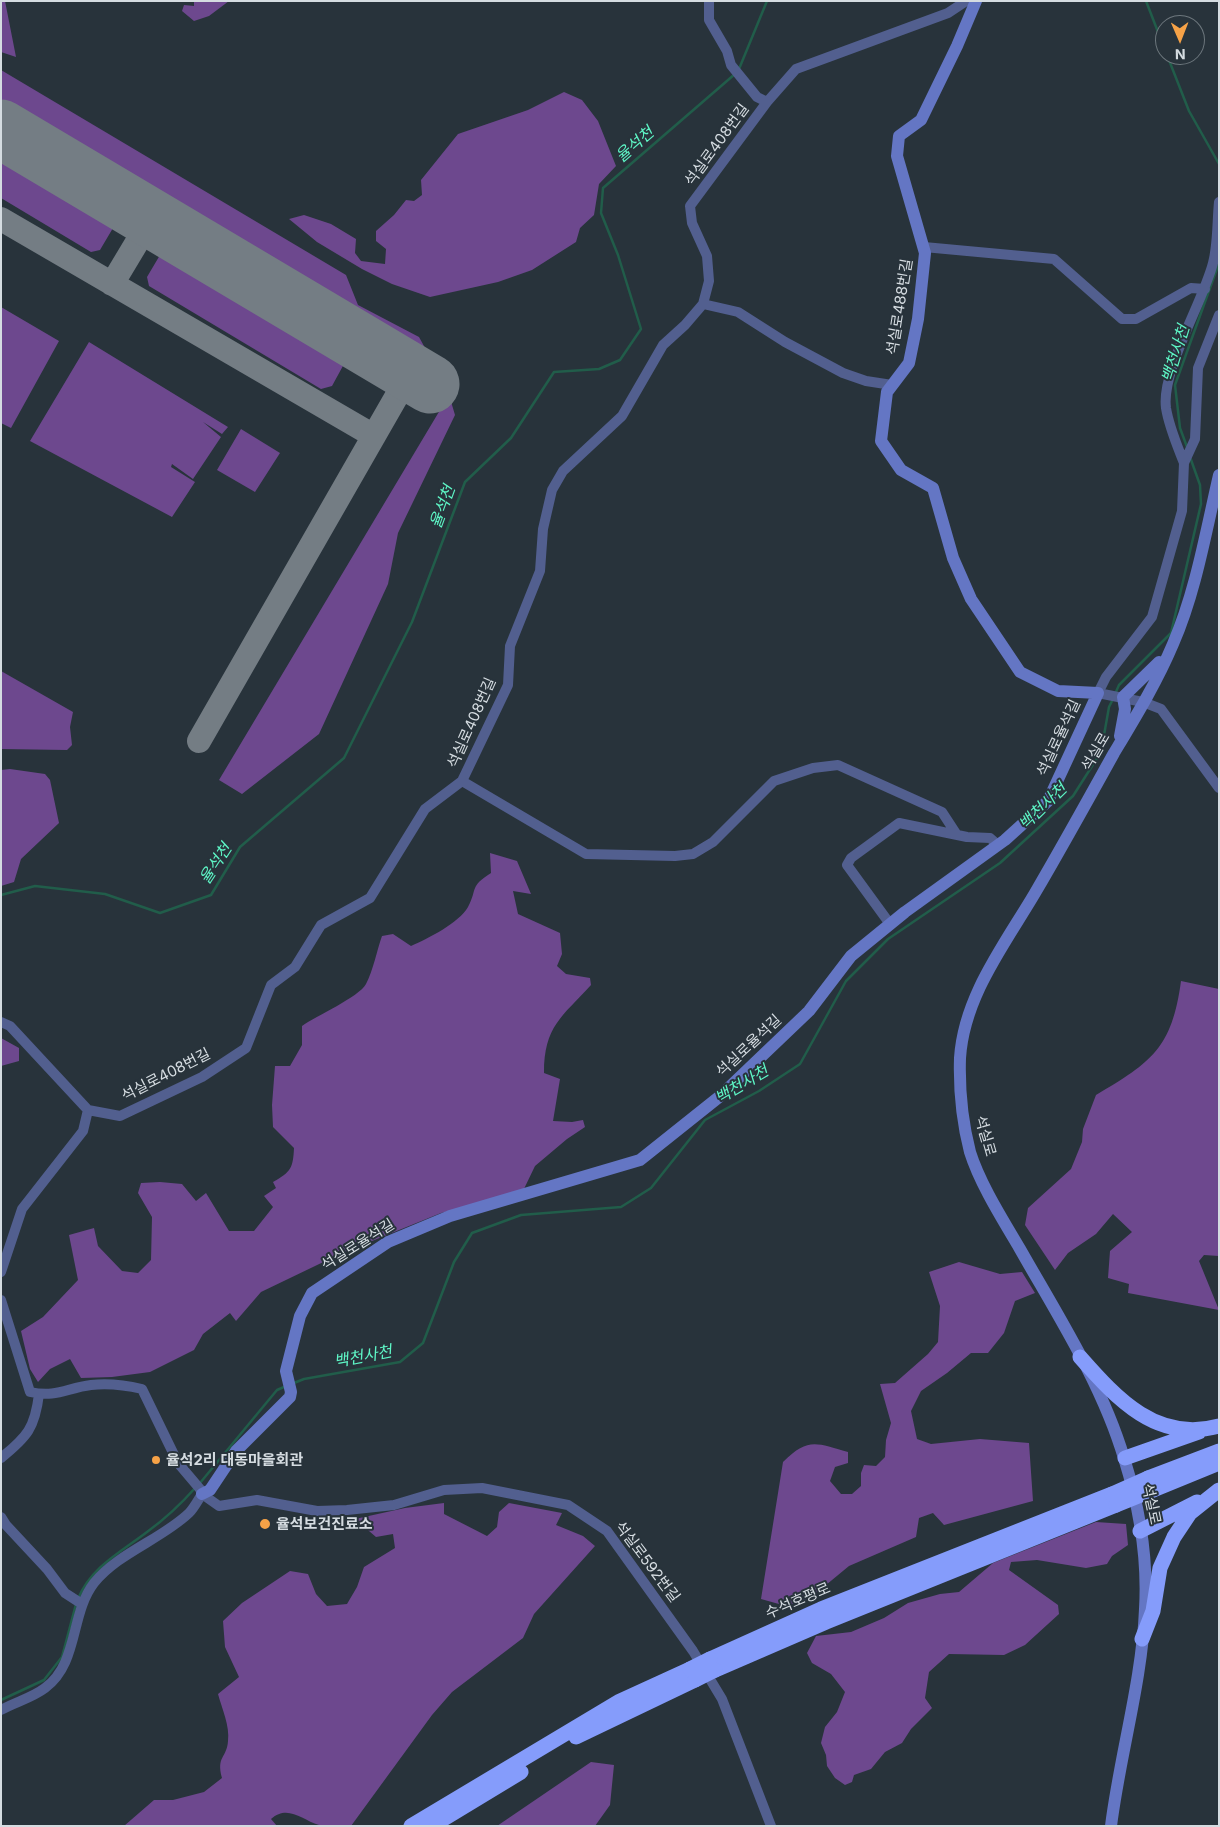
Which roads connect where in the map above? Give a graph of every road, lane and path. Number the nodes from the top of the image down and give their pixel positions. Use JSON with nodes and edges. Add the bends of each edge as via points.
{"nodes":[{"id":1,"x":709,"y":1,"type":"edge"},
{"id":2,"x":966,"y":1,"type":"edge"},
{"id":3,"x":976,"y":1,"type":"edge"},
{"id":4,"x":767,"y":102,"type":"junction"},
{"id":5,"x":1218,"y":202,"type":"edge"},
{"id":6,"x":924,"y":247,"type":"junction"},
{"id":7,"x":1205,"y":289,"type":"junction"},
{"id":8,"x":703,"y":304,"type":"junction"},
{"id":9,"x":1219,"y":315,"type":"edge"},
{"id":10,"x":892,"y":385,"type":"junction"},
{"id":11,"x":1185,"y":461,"type":"junction"},
{"id":12,"x":1219,"y":475,"type":"edge"},
{"id":13,"x":1171,"y":649,"type":"junction"},
{"id":14,"x":1112,"y":695,"type":"junction"},
{"id":15,"x":1143,"y":702,"type":"junction"},
{"id":16,"x":1118,"y":746,"type":"junction"},
{"id":17,"x":462,"y":781,"type":"junction"},
{"id":18,"x":1219,"y":788,"type":"edge"},
{"id":19,"x":957,"y":835,"type":"junction"},
{"id":20,"x":998,"y":845,"type":"junction"},
{"id":21,"x":890,"y":924,"type":"junction"},
{"id":22,"x":1,"y":1022,"type":"edge"},
{"id":23,"x":88,"y":1110,"type":"junction"},
{"id":24,"x":1,"y":1272,"type":"edge"},
{"id":25,"x":1,"y":1300,"type":"edge"},
{"id":26,"x":1080,"y":1357,"type":"junction"},
{"id":27,"x":39,"y":1394,"type":"junction"},
{"id":28,"x":1214,"y":1427,"type":"edge"},
{"id":29,"x":1219,"y":1450,"type":"edge"},
{"id":30,"x":1,"y":1458,"type":"edge"},
{"id":31,"x":1124,"y":1458,"type":"junction"},
{"id":32,"x":1219,"y":1463,"type":"edge"},
{"id":33,"x":1151,"y":1484,"type":"junction"},
{"id":34,"x":198,"y":1488,"type":"junction"},
{"id":35,"x":1216,"y":1492,"type":"edge"},
{"id":36,"x":1,"y":1517,"type":"edge"},
{"id":37,"x":1140,"y":1531,"type":"junction"},
{"id":38,"x":78,"y":1602,"type":"junction"},
{"id":39,"x":1142,"y":1639,"type":"junction"},
{"id":40,"x":692,"y":1674,"type":"junction"},
{"id":41,"x":1,"y":1710,"type":"edge"},
{"id":42,"x":411,"y":1826,"type":"edge"},
{"id":43,"x":432,"y":1826,"type":"edge"},
{"id":44,"x":771,"y":1826,"type":"edge"},
{"id":45,"x":1111,"y":1826,"type":"edge"}],
"edges":[{"from":1,"to":4,"type":"street","via":[[709,20],[727,51],[731,65],[757,97]]},
{"from":2,"to":4,"type":"street","name":"석실로408번길","via":[[948,13],[796,69]]},
{"from":3,"to":6,"type":"street","name":"석실로488번길","via":[[921,120],[899,136],[897,156]]},
{"from":4,"to":8,"type":"street","name":"석실로408번길","via":[[690,206],[692,223],[707,256],[709,281]]},
{"from":5,"to":7,"type":"street","via":[[1214,261]]},
{"from":6,"to":7,"type":"street","via":[[1054,259],[1122,319],[1136,319],[1190,288]]},
{"from":6,"to":10,"type":"street","name":"석실로488번길","via":[[918,318],[909,363]]},
{"from":7,"to":11,"type":"street","via":[[1182,340],[1167,390],[1166,407],[1174,439]]},
{"from":8,"to":10,"type":"street","via":[[738,312],[843,374]]},
{"from":8,"to":17,"type":"street","name":"석실로408번길","via":[[663,345],[622,416],[563,471],[552,490],[543,529],[540,571],[510,646],[508,685]]},
{"from":9,"to":11,"type":"street","via":[[1198,368],[1195,439]]},
{"from":10,"to":14,"type":"street","name":"석실로488번길","via":[[887,392],[881,441],[901,470],[932,488],[953,558],[971,599],[1020,672],[1058,690]]},
{"from":11,"to":14,"type":"street","via":[[1182,511],[1152,617],[1106,677]]},
{"from":12,"to":13,"type":"street","name":"석실로","via":[[1193,585]]},
{"from":13,"to":14,"type":"street"},
{"from":13,"to":15,"type":"street","name":"석실로"},
{"from":14,"to":15,"type":"street","name":"석실로488번길"},
{"from":14,"to":16,"type":"street","via":[[1125,709]]},
{"from":14,"to":20,"type":"street","name":"석실로율석길","via":[[1048,801]]},
{"from":15,"to":16,"type":"street","name":"석실로"},
{"from":15,"to":18,"type":"street","name":"석실로488번길","via":[[1161,709]]},
{"from":16,"to":26,"type":"street","name":"석실로","via":[[995,957],[974,1000],[960,1056],[960,1105],[971,1155],[998,1212]]},
{"from":17,"to":19,"type":"street","via":[[586,854],[693,854],[712,842],[774,781],[813,768],[838,765],[942,812]]},
{"from":17,"to":23,"type":"street","name":"석실로408번길","via":[[425,809],[370,898],[321,925],[295,967],[271,984],[246,1048],[202,1078],[120,1116]]},
{"from":19,"to":20,"type":"street","via":[[990,838]]},
{"from":19,"to":21,"type":"street","via":[[899,823],[852,858],[847,865]]},
{"from":20,"to":21,"type":"street","name":"석실로율석길"},
{"from":21,"to":34,"type":"street","name":"석실로율석길","via":[[851,956],[809,1011],[719,1097],[640,1160],[450,1216],[388,1242],[312,1293],[300,1316],[286,1371],[290,1397],[236,1452],[210,1490]]},
{"from":22,"to":23,"type":"street","via":[[10,1026]]},
{"from":23,"to":24,"type":"street","via":[[83,1131],[22,1209]]},
{"from":25,"to":27,"type":"street","via":[[30,1392]]},
{"from":26,"to":28,"type":"highway","via":[[1121,1401],[1149,1419],[1169,1427],[1192,1430]]},
{"from":26,"to":31,"type":"street","name":"석실로"},
{"from":27,"to":30,"type":"street","via":[[25,1438]]},
{"from":27,"to":34,"type":"street","via":[[46,1396],[91,1385],[123,1384],[142,1388],[178,1463]]},
{"from":28,"to":31,"type":"highway"},
{"from":29,"to":33,"type":"highway","name":"수석호평로"},
{"from":31,"to":37,"type":"street","name":"석실로"},
{"from":32,"to":33,"type":"highway","name":"수석호평로"},
{"from":33,"to":40,"type":"highway","name":"수석호평로","bridge":true,"via":[[821,1609]]},
{"from":34,"to":38,"type":"street","via":[[190,1513],[123,1558],[94,1582]]},
{"from":34,"to":44,"type":"street","name":"석실로592번길","via":[[219,1506],[257,1500],[317,1511],[394,1505],[444,1490],[482,1488],[568,1505],[607,1530],[693,1651],[722,1699]]},
{"from":35,"to":37,"type":"highway"},
{"from":35,"to":39,"type":"highway","via":[[1190,1513],[1174,1537],[1160,1568],[1152,1611]]},
{"from":36,"to":38,"type":"street","via":[[65,1593]]},
{"from":37,"to":39,"type":"street","name":"석실로","via":[[1146,1586]]},
{"from":38,"to":41,"type":"street","via":[[66,1661],[59,1674],[45,1688]]},
{"from":39,"to":45,"type":"street","name":"석실로"},
{"from":40,"to":42,"type":"highway","name":"수석호평로","via":[[620,1701]]},
{"from":40,"to":43,"type":"highway","name":"수석호평로","via":[[579,1736]]}]}
